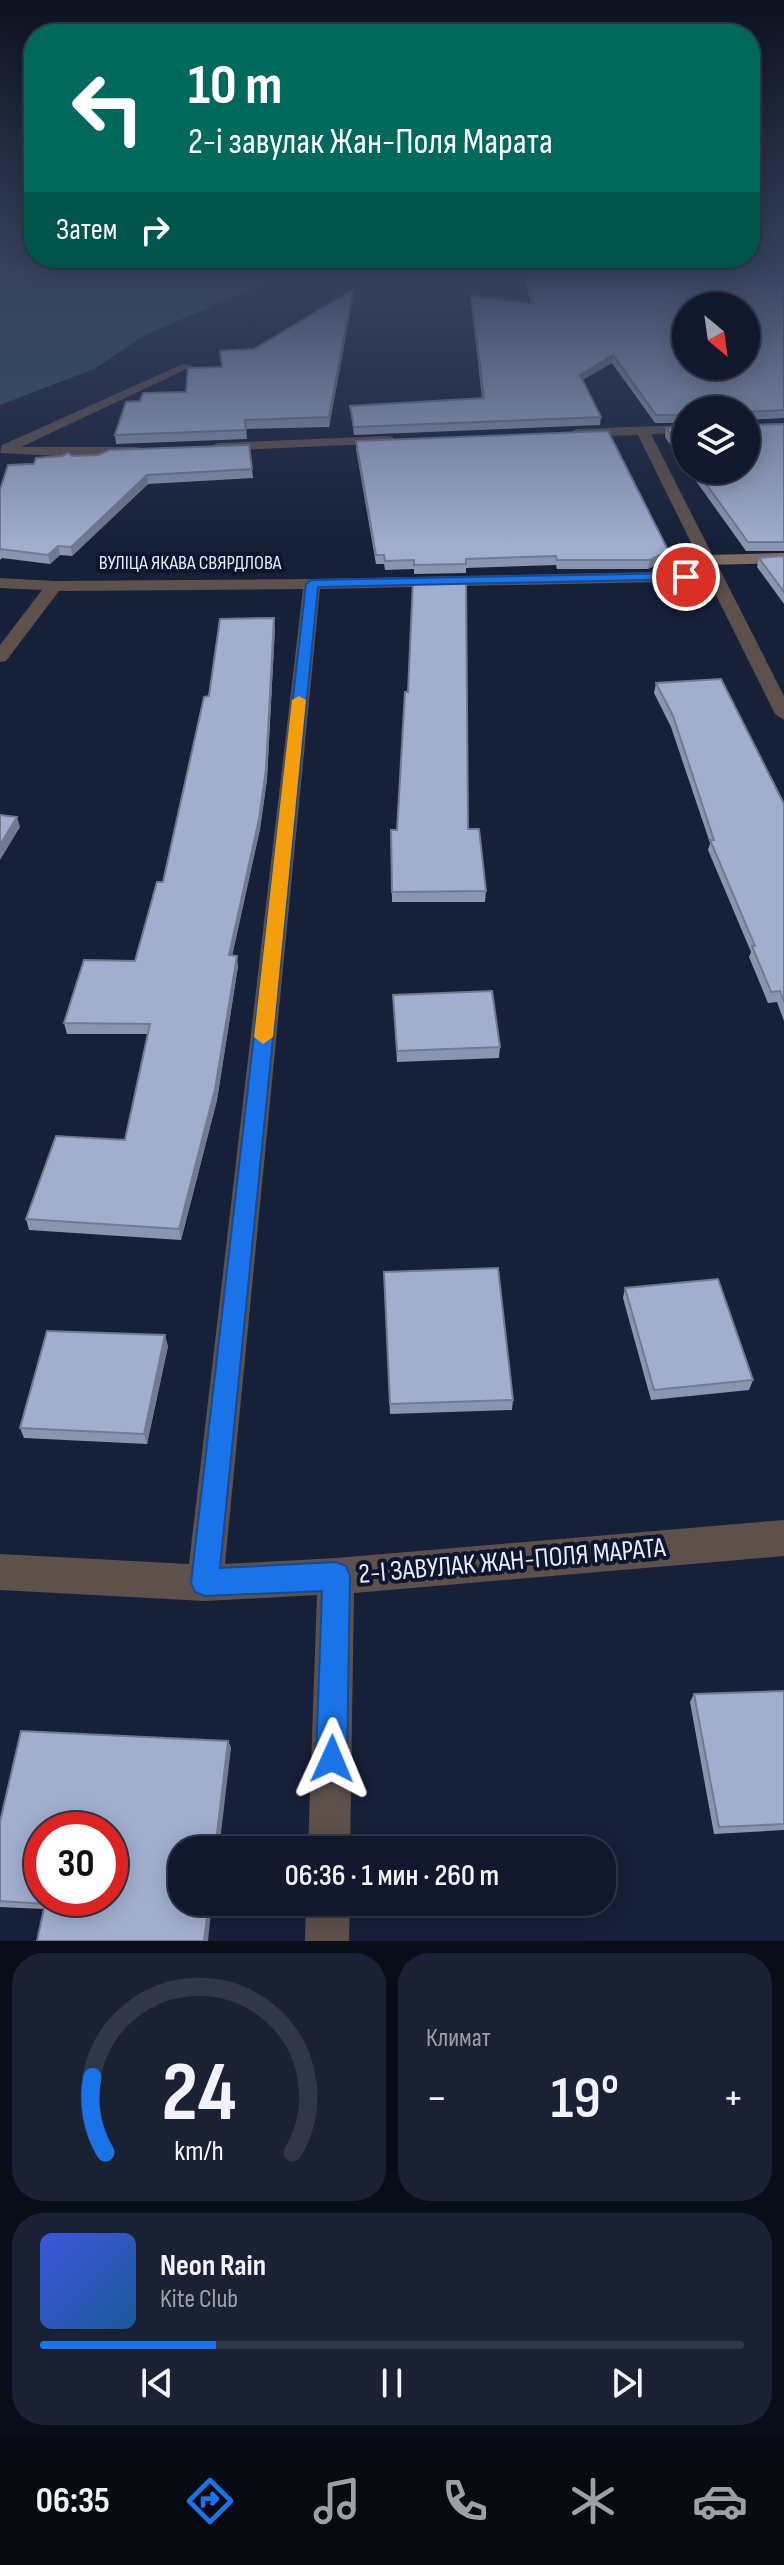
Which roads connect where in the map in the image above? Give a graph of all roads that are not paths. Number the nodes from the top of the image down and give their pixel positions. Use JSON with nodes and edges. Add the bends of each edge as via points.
{"nodes":[{"id":1,"x":187,"y":366,"type":"edge"},
{"id":2,"x":672,"y":429,"type":"edge"},
{"id":3,"x":642,"y":430,"type":"junction"},
{"id":4,"x":564,"y":433,"type":"edge"},
{"id":5,"x":407,"y":440,"type":"edge"},
{"id":6,"x":204,"y":448,"type":"edge"},
{"id":7,"x":2,"y":450,"type":"edge"},
{"id":8,"x":157,"y":450,"type":"edge"},
{"id":9,"x":784,"y":558,"type":"edge"},
{"id":10,"x":709,"y":560,"type":"junction"},
{"id":11,"x":717,"y":576,"type":"junction"},
{"id":12,"x":0,"y":583,"type":"edge"},
{"id":13,"x":312,"y":584,"type":"junction"},
{"id":14,"x":54,"y":586,"type":"junction"},
{"id":15,"x":0,"y":657,"type":"edge"},
{"id":16,"x":784,"y":714,"type":"edge"},
{"id":17,"x":784,"y":1538,"type":"edge"},
{"id":18,"x":0,"y":1572,"type":"edge"},
{"id":19,"x":336,"y":1576,"type":"junction"},
{"id":20,"x":205,"y":1583,"type":"junction"},
{"id":21,"x":329,"y":1836,"type":"edge"},
{"id":22,"x":328,"y":1916,"type":"edge"},
{"id":23,"x":327,"y":1941,"type":"edge"}],
"edges":[{"from":1,"to":7,"type":"street"},
{"from":2,"to":3,"type":"street"},
{"from":3,"to":4,"type":"street"},
{"from":3,"to":10,"type":"street"},
{"from":5,"to":6,"type":"street"},
{"from":7,"to":8,"type":"street"},
{"from":9,"to":10,"type":"street"},
{"from":10,"to":11,"type":"street"},
{"from":11,"to":13,"type":"street","name":"ВУЛІЦА ЯКАВА СВЯРДЛОВА"},
{"from":11,"to":16,"type":"street"},
{"from":12,"to":14,"type":"street","name":"ВУЛІЦА ЯКАВА СВЯРДЛОВА"},
{"from":13,"to":14,"type":"street","name":"ВУЛІЦА ЯКАВА СВЯРДЛОВА"},
{"from":13,"to":20,"type":"street"},
{"from":14,"to":15,"type":"street"},
{"from":17,"to":19,"type":"street","name":"2-І ЗАВУЛАК ЖАН-ПОЛЯ МАРАТА"},
{"from":18,"to":20,"type":"street","name":"2-І ЗАВУЛАК ЖАН-ПОЛЯ МАРАТА"},
{"from":19,"to":20,"type":"street","name":"2-І ЗАВУЛАК ЖАН-ПОЛЯ МАРАТА"},
{"from":19,"to":21,"type":"street"},
{"from":22,"to":23,"type":"street"}]}
